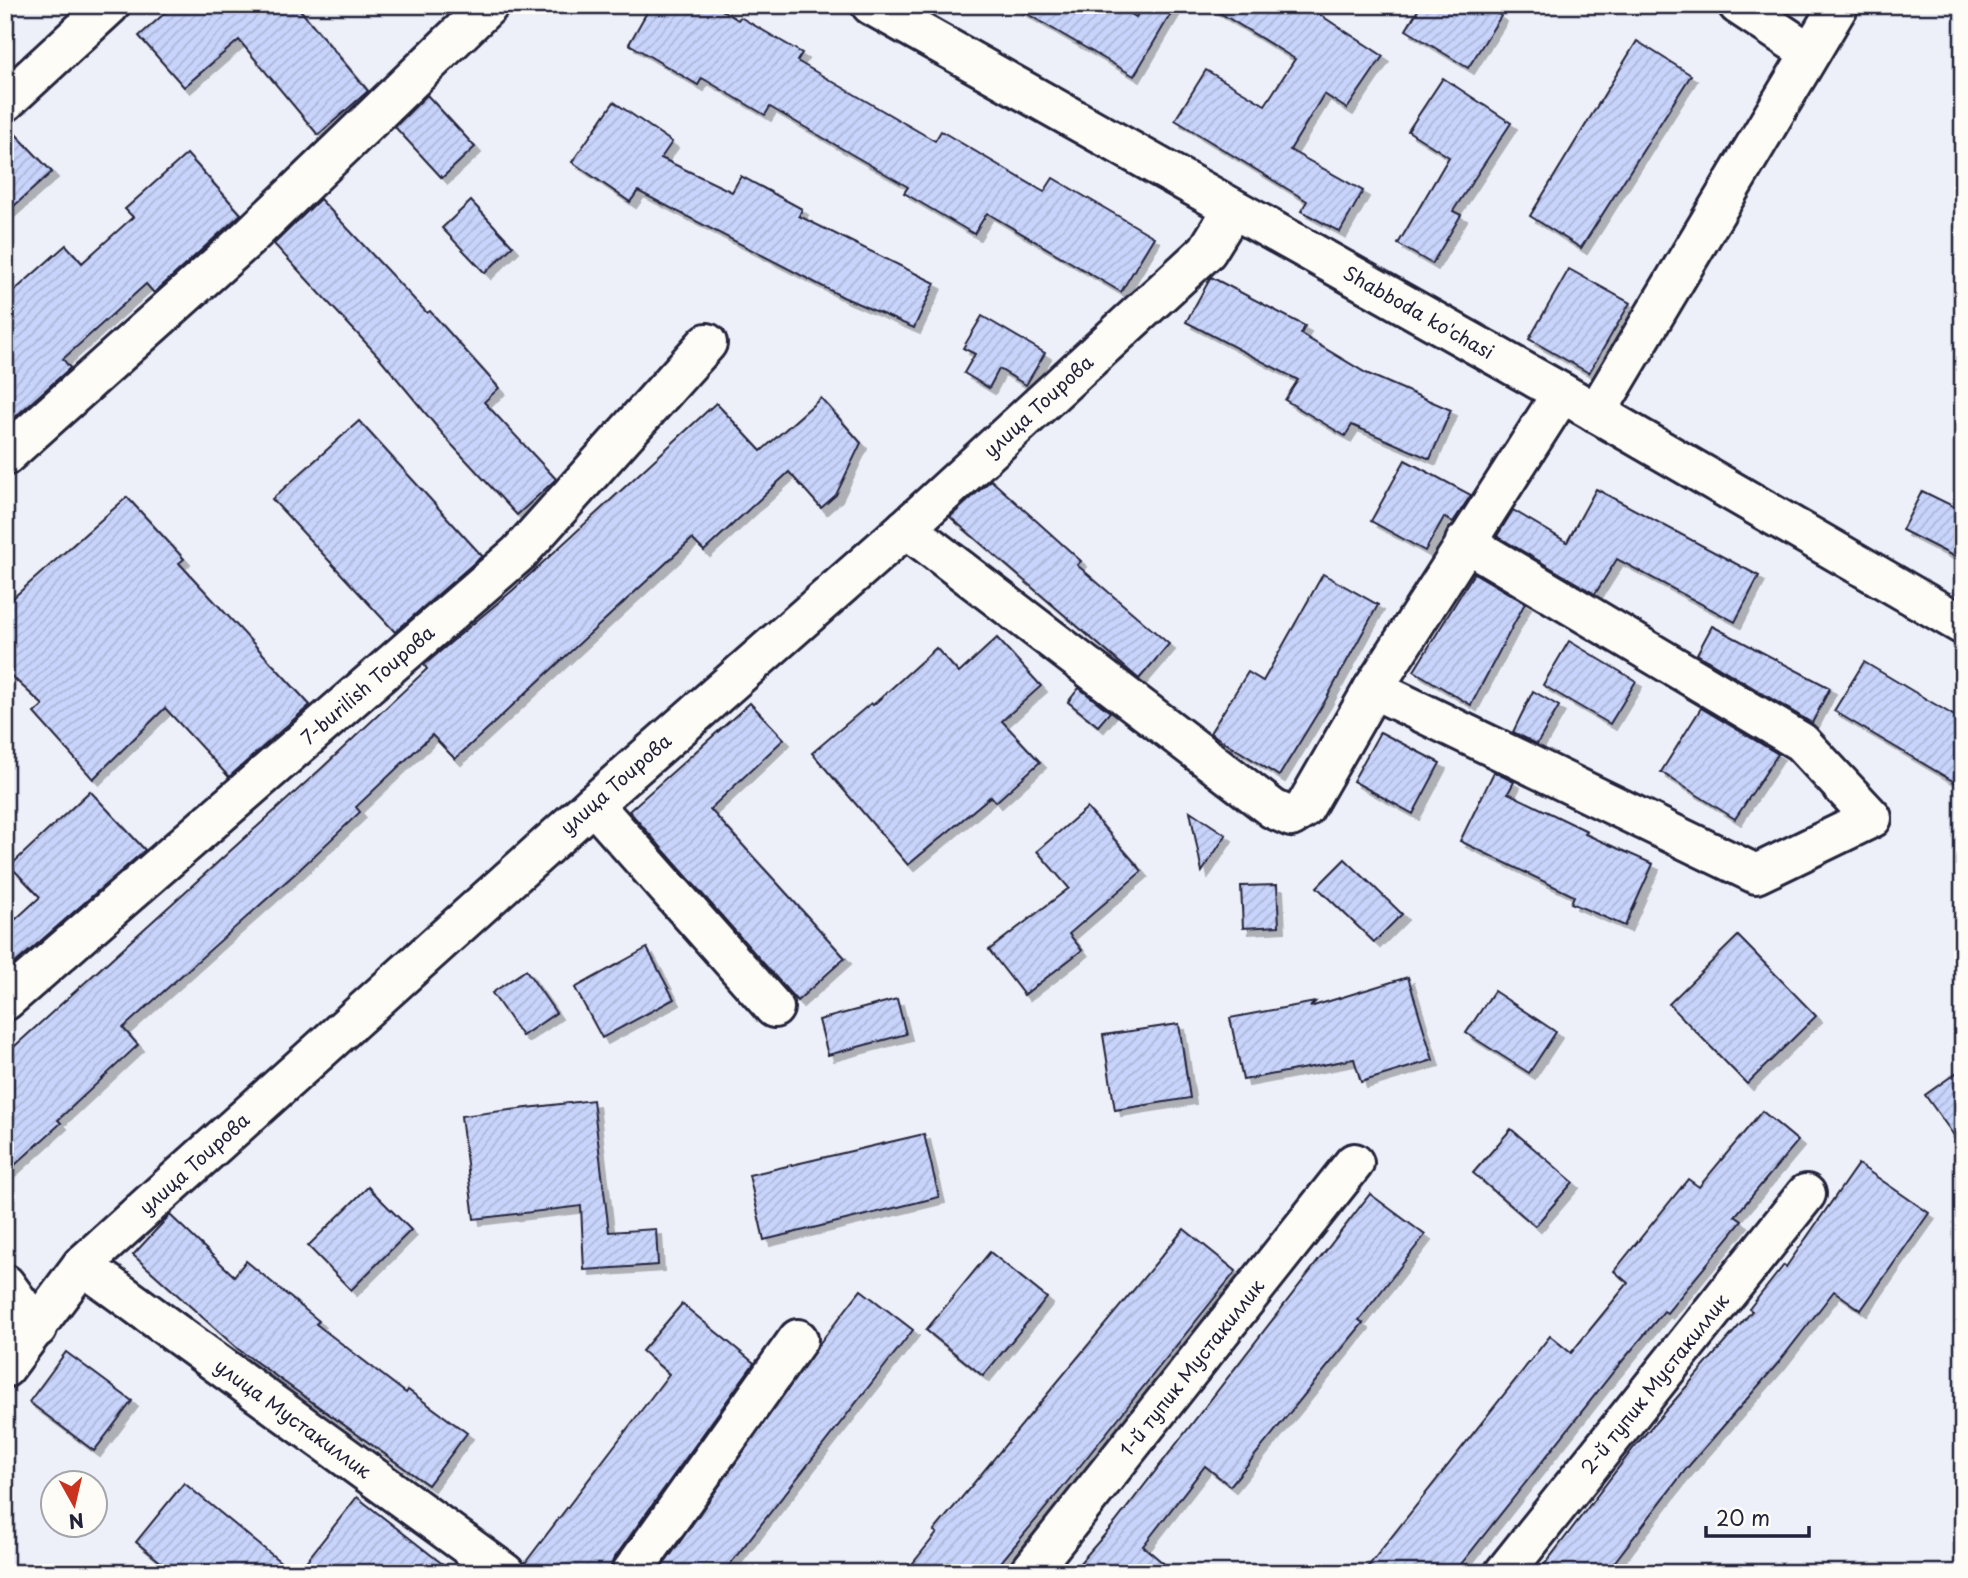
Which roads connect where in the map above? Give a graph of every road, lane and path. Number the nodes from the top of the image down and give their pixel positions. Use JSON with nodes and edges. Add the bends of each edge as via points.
{"nodes":[{"id":1,"x":110,"y":5,"type":"edge"},
{"id":2,"x":489,"y":5,"type":"edge"},
{"id":3,"x":871,"y":5,"type":"edge"},
{"id":4,"x":1738,"y":5,"type":"edge"},
{"id":5,"x":1839,"y":5,"type":"edge"},
{"id":6,"x":1810,"y":52,"type":"junction"},
{"id":7,"x":5,"y":102,"type":"edge"},
{"id":8,"x":1233,"y":209,"type":"junction"},
{"id":9,"x":707,"y":342,"type":"dead end"},
{"id":10,"x":1562,"y":393,"type":"junction"},
{"id":11,"x":1596,"y":413,"type":"junction"},
{"id":12,"x":5,"y":456,"type":"edge"},
{"id":13,"x":906,"y":527,"type":"junction"},
{"id":14,"x":1465,"y":542,"type":"junction"},
{"id":15,"x":1963,"y":625,"type":"edge"},
{"id":16,"x":1373,"y":689,"type":"junction"},
{"id":17,"x":593,"y":804,"type":"junction"},
{"id":18,"x":5,"y":1001,"type":"edge"},
{"id":19,"x":775,"y":1008,"type":"dead end"},
{"id":20,"x":1354,"y":1163,"type":"dead end"},
{"id":21,"x":1806,"y":1194,"type":"dead end"},
{"id":22,"x":82,"y":1265,"type":"junction"},
{"id":23,"x":5,"y":1284,"type":"edge"},
{"id":24,"x":37,"y":1328,"type":"junction"},
{"id":25,"x":798,"y":1339,"type":"dead end"},
{"id":26,"x":5,"y":1368,"type":"edge"},
{"id":27,"x":505,"y":1573,"type":"edge"},
{"id":28,"x":631,"y":1573,"type":"edge"},
{"id":29,"x":1030,"y":1573,"type":"edge"},
{"id":30,"x":1504,"y":1573,"type":"edge"}],
"edges":[{"from":1,"to":7,"type":"street"},
{"from":2,"to":12,"type":"street","via":[[248,238]]},
{"from":3,"to":8,"type":"street","name":"Shabboda ko'chasi"},
{"from":4,"to":6,"type":"street"},
{"from":5,"to":6,"type":"street"},
{"from":6,"to":11,"type":"street"},
{"from":8,"to":10,"type":"street","name":"Shabboda ko'chasi"},
{"from":8,"to":13,"type":"street","name":"улица Тоирова","via":[[1207,251]]},
{"from":9,"to":18,"type":"street","name":"7-burilish Тоирова","via":[[519,552]]},
{"from":10,"to":11,"type":"street","name":"Shabboda ko'chasi"},
{"from":10,"to":14,"type":"street"},
{"from":11,"to":15,"type":"street","name":"Shabboda ko'chasi"},
{"from":13,"to":16,"type":"street","via":[[1273,809],[1291,817],[1304,809]]},
{"from":13,"to":17,"type":"street","name":"улица Тоирова"},
{"from":14,"to":16,"type":"street"},
{"from":14,"to":16,"type":"street","via":[[1801,742],[1872,818],[1756,874]]},
{"from":17,"to":19,"type":"street"},
{"from":17,"to":22,"type":"street","name":"улица Тоирова"},
{"from":20,"to":29,"type":"street","name":"1-й тупик Мустакиллик"},
{"from":21,"to":30,"type":"street","name":"2-й тупик Мустакиллик"},
{"from":22,"to":24,"type":"street","name":"улица Тоирова"},
{"from":22,"to":27,"type":"street","name":"улица Мустакиллик"},
{"from":23,"to":24,"type":"street"},
{"from":24,"to":26,"type":"street","name":"улица Тоирова"},
{"from":25,"to":28,"type":"street"}]}
